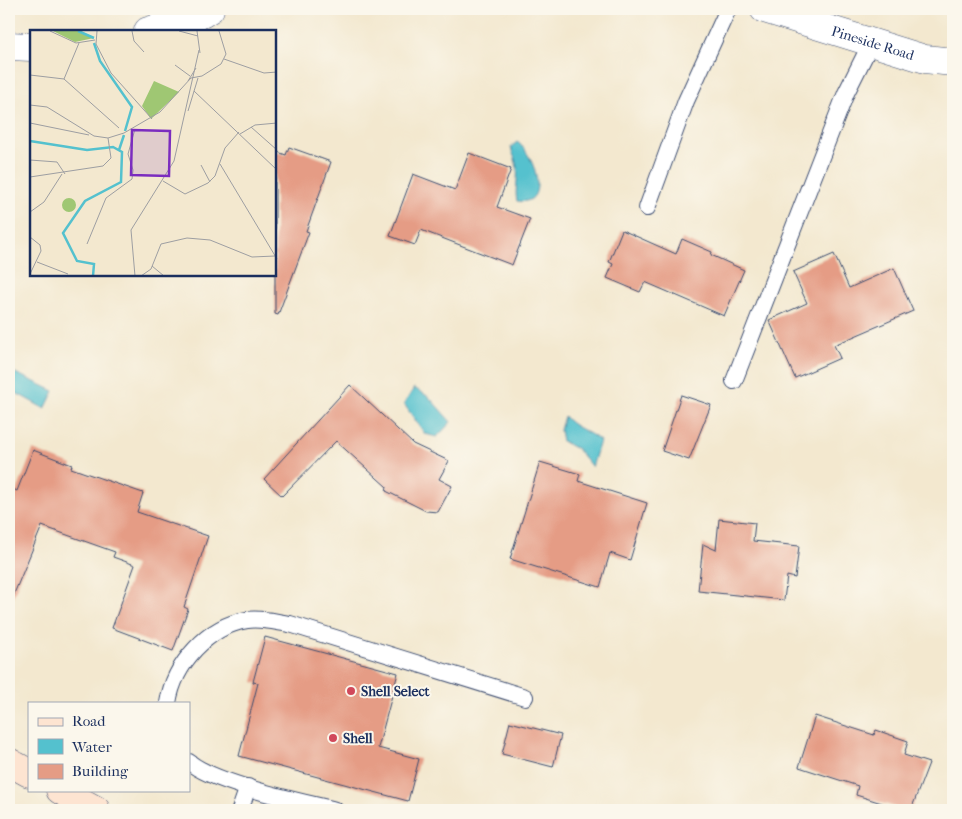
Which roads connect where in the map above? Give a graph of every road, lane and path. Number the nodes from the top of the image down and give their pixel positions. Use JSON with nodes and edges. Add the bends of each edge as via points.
{"nodes":[{"id":1,"x":210,"y":9,"type":"edge"},
{"id":2,"x":728,"y":9,"type":"edge"},
{"id":3,"x":764,"y":9,"type":"edge"},
{"id":4,"x":151,"y":30,"type":"edge"},
{"id":5,"x":871,"y":43,"type":"junction"},
{"id":6,"x":9,"y":46,"type":"edge"},
{"id":7,"x":30,"y":47,"type":"edge"},
{"id":8,"x":953,"y":62,"type":"edge"},
{"id":9,"x":647,"y":208,"type":"dead end"},
{"id":10,"x":734,"y":381,"type":"dead end"},
{"id":11,"x":525,"y":697,"type":"dead end"},
{"id":12,"x":168,"y":702,"type":"edge"},
{"id":13,"x":9,"y":762,"type":"edge"},
{"id":14,"x":190,"y":763,"type":"edge"},
{"id":15,"x":28,"y":772,"type":"edge"},
{"id":16,"x":248,"y":787,"type":"junction"},
{"id":17,"x":64,"y":792,"type":"edge"},
{"id":18,"x":96,"y":810,"type":"edge"},
{"id":19,"x":240,"y":810,"type":"edge"},
{"id":20,"x":335,"y":810,"type":"edge"}],
"edges":[{"from":1,"to":4,"type":"street"},
{"from":2,"to":9,"type":"lane","via":[[686,101]]},
{"from":3,"to":5,"type":"street","name":"Pineside Road"},
{"from":5,"to":8,"type":"street","name":"Pineside Road","via":[[925,59]]},
{"from":5,"to":10,"type":"lane","via":[[846,93]]},
{"from":6,"to":7,"type":"street"},
{"from":11,"to":12,"type":"lane","via":[[290,624],[266,620],[238,623],[214,633],[197,647],[178,671]]},
{"from":13,"to":15,"type":"main road"},
{"from":14,"to":16,"type":"lane","via":[[199,770]]},
{"from":16,"to":19,"type":"lane"},
{"from":16,"to":20,"type":"lane"},
{"from":17,"to":18,"type":"main road"}]}
